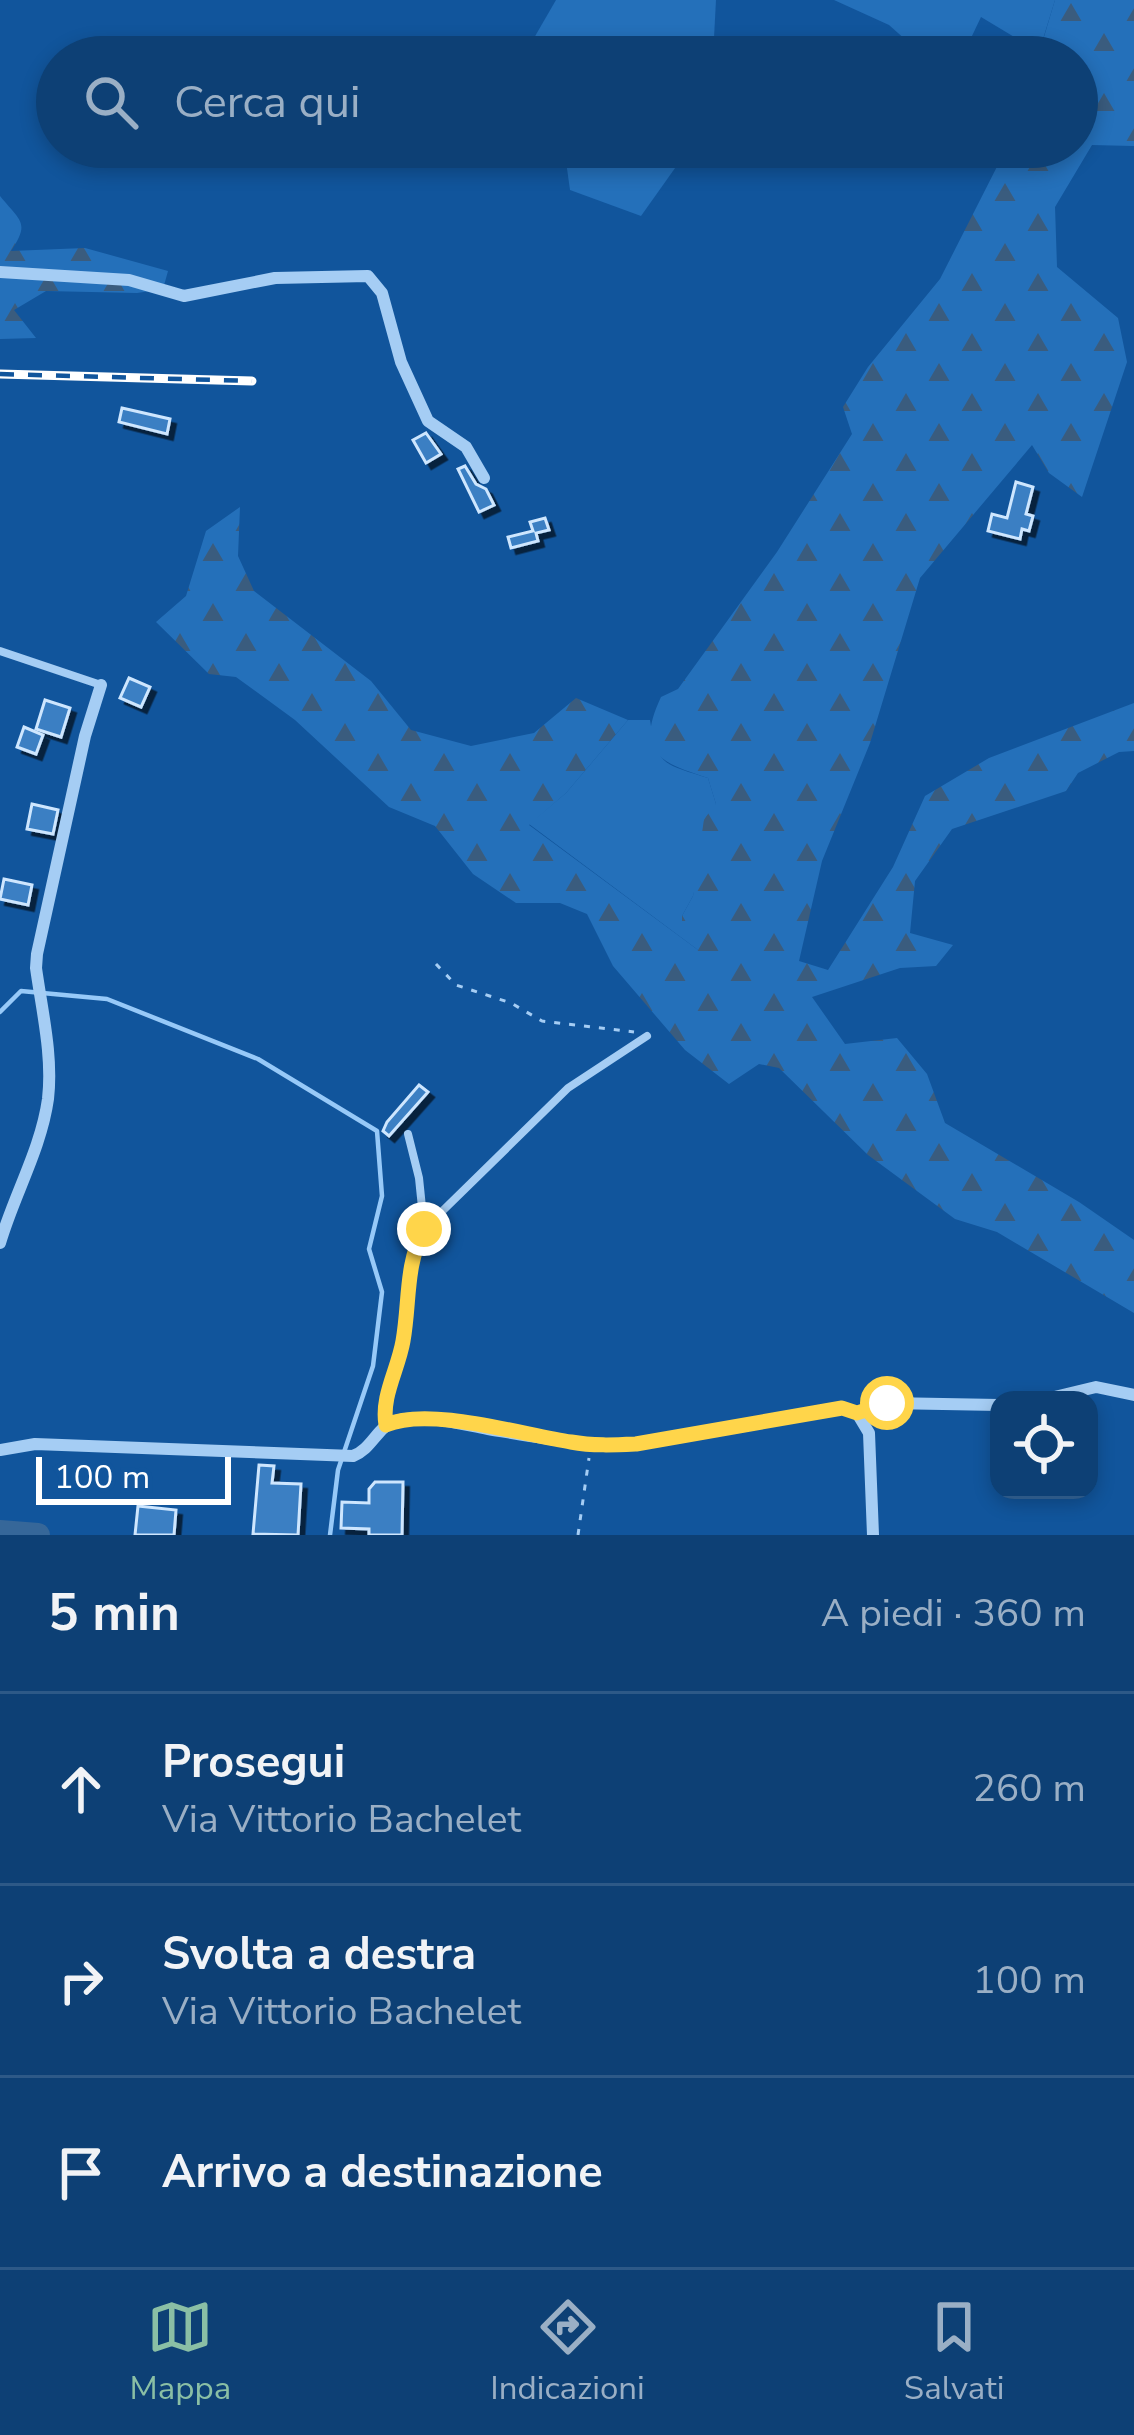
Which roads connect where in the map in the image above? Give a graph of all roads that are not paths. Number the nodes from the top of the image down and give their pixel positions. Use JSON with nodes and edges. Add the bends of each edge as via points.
{"nodes":[{"id":1,"x":0,"y":272,"type":"edge"},
{"id":2,"x":484,"y":478,"type":"dead end"},
{"id":3,"x":0,"y":651,"type":"edge"},
{"id":4,"x":101,"y":685,"type":"joint"},
{"id":5,"x":647,"y":1036,"type":"road end"},
{"id":6,"x":408,"y":1134,"type":"dead end"},
{"id":7,"x":424,"y":1229,"type":"junction"},
{"id":8,"x":0,"y":1243,"type":"edge"},
{"id":9,"x":1079,"y":1391,"type":"edge"},
{"id":10,"x":1134,"y":1395,"type":"edge"},
{"id":11,"x":990,"y":1405,"type":"edge"},
{"id":12,"x":857,"y":1413,"type":"junction"},
{"id":13,"x":386,"y":1425,"type":"junction"},
{"id":14,"x":0,"y":1450,"type":"edge"},
{"id":15,"x":873,"y":1535,"type":"edge"}],
"edges":[{"from":1,"to":2,"type":"street","via":[[129,280],[184,296],[275,278],[368,276],[382,293],[428,421],[466,447]]},
{"from":3,"to":4,"type":"lane"},
{"from":4,"to":8,"type":"street","via":[[36,968],[47,1100]]},
{"from":5,"to":7,"type":"lane","via":[[552,1102]]},
{"from":6,"to":7,"type":"lane"},
{"from":7,"to":13,"type":"street","via":[[408,1270]]},
{"from":9,"to":10,"type":"street"},
{"from":11,"to":12,"type":"street","via":[[887,1403]]},
{"from":12,"to":13,"type":"street","via":[[842,1408],[636,1444],[592,1445],[453,1423]]},
{"from":12,"to":15,"type":"street","via":[[869,1433]]},
{"from":13,"to":14,"type":"street","via":[[353,1456],[34,1444]]}]}
